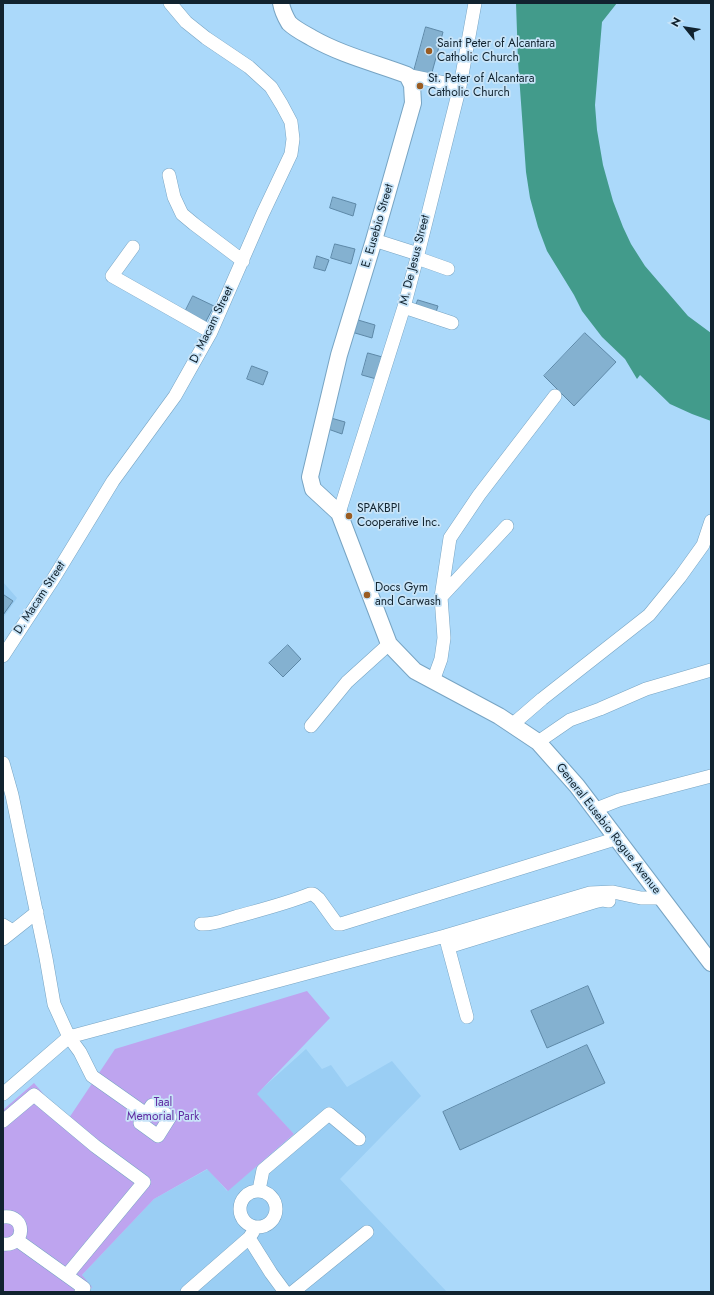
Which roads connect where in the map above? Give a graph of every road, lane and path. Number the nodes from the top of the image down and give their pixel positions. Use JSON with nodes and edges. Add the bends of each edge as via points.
{"nodes":[{"id":1,"x":170,"y":3,"type":"edge"},
{"id":2,"x":281,"y":3,"type":"edge"},
{"id":3,"x":475,"y":3,"type":"edge"},
{"id":4,"x":407,"y":75,"type":"junction"},
{"id":5,"x":460,"y":86,"type":"junction"},
{"id":6,"x":169,"y":175,"type":"dead end"},
{"id":7,"x":374,"y":240,"type":"junction"},
{"id":8,"x":133,"y":247,"type":"dead end"},
{"id":9,"x":417,"y":256,"type":"junction"},
{"id":10,"x":243,"y":260,"type":"junction"},
{"id":11,"x":448,"y":269,"type":"dead end"},
{"id":12,"x":404,"y":307,"type":"junction"},
{"id":13,"x":452,"y":323,"type":"dead end"},
{"id":14,"x":211,"y":332,"type":"junction"},
{"id":15,"x":555,"y":396,"type":"dead end"},
{"id":16,"x":339,"y":513,"type":"junction"},
{"id":17,"x":711,"y":521,"type":"edge"},
{"id":18,"x":507,"y":526,"type":"dead end"},
{"id":19,"x":441,"y":597,"type":"junction"},
{"id":20,"x":389,"y":644,"type":"junction"},
{"id":21,"x":3,"y":656,"type":"edge"},
{"id":22,"x":711,"y":670,"type":"edge"},
{"id":23,"x":434,"y":681,"type":"junction"},
{"id":24,"x":513,"y":724,"type":"junction"},
{"id":25,"x":311,"y":726,"type":"dead end"},
{"id":26,"x":538,"y":742,"type":"junction"},
{"id":27,"x":3,"y":763,"type":"edge"},
{"id":28,"x":711,"y":776,"type":"edge"},
{"id":29,"x":596,"y":810,"type":"junction"},
{"id":30,"x":618,"y":838,"type":"junction"},
{"id":31,"x":661,"y":898,"type":"junction"},
{"id":32,"x":37,"y":912,"type":"junction"},
{"id":33,"x":201,"y":924,"type":"dead end"},
{"id":34,"x":6,"y":932,"type":"edge"},
{"id":35,"x":446,"y":941,"type":"junction"},
{"id":36,"x":711,"y":962,"type":"edge"},
{"id":37,"x":467,"y":1017,"type":"dead end"},
{"id":38,"x":69,"y":1037,"type":"junction"},
{"id":39,"x":3,"y":1094,"type":"edge"},
{"id":40,"x":146,"y":1114,"type":"dead end"},
{"id":41,"x":3,"y":1121,"type":"edge"},
{"id":42,"x":359,"y":1139,"type":"dead end"},
{"id":43,"x":259,"y":1190,"type":"junction"},
{"id":44,"x":3,"y":1216,"type":"edge"},
{"id":45,"x":367,"y":1232,"type":"dead end"},
{"id":46,"x":253,"y":1233,"type":"junction"},
{"id":47,"x":18,"y":1240,"type":"junction"},
{"id":48,"x":3,"y":1244,"type":"edge"},
{"id":49,"x":66,"y":1275,"type":"junction"},
{"id":50,"x":81,"y":1292,"type":"edge"},
{"id":51,"x":187,"y":1292,"type":"edge"},
{"id":52,"x":285,"y":1292,"type":"edge"},
{"id":53,"x":293,"y":1292,"type":"edge"}],
"edges":[{"from":1,"to":10,"type":"street","name":"D. Macam Street","via":[[186,22],[206,38],[250,67],[270,87],[291,122],[291,154]]},
{"from":2,"to":4,"type":"main road","via":[[289,23],[303,33],[349,56]]},
{"from":3,"to":5,"type":"street","name":"M. De Jesus Street"},
{"from":4,"to":5,"type":"street"},
{"from":4,"to":7,"type":"main road","name":"E. Eusebio Street","via":[[412,85],[413,103]]},
{"from":5,"to":9,"type":"street","name":"M. De Jesus Street"},
{"from":6,"to":10,"type":"street","via":[[174,197],[182,214]]},
{"from":7,"to":9,"type":"street"},
{"from":7,"to":16,"type":"main road","name":"E. Eusebio Street","via":[[339,355],[310,477],[313,489]]},
{"from":8,"to":14,"type":"street","via":[[112,276]]},
{"from":9,"to":11,"type":"street"},
{"from":9,"to":12,"type":"street","name":"M. De Jesus Street"},
{"from":10,"to":14,"type":"street","name":"D. Macam Street"},
{"from":12,"to":13,"type":"street"},
{"from":12,"to":16,"type":"street","name":"M. De Jesus Street"},
{"from":14,"to":21,"type":"street","name":"D. Macam Street","via":[[176,396],[113,480]]},
{"from":15,"to":19,"type":"street","via":[[479,495],[450,538]]},
{"from":16,"to":20,"type":"main road","name":"General Eusebio Rogue Avenue"},
{"from":17,"to":24,"type":"street","via":[[703,546],[649,615]]},
{"from":18,"to":19,"type":"street"},
{"from":19,"to":23,"type":"street","via":[[444,638]]},
{"from":20,"to":23,"type":"main road","name":"General Eusebio Rogue Avenue","via":[[415,671]]},
{"from":20,"to":25,"type":"street","via":[[347,682]]},
{"from":22,"to":26,"type":"street","via":[[646,689],[600,710],[570,720]]},
{"from":23,"to":24,"type":"main road","name":"General Eusebio Rogue Avenue"},
{"from":24,"to":26,"type":"main road","name":"General Eusebio Rogue Avenue"},
{"from":26,"to":29,"type":"main road","name":"General Eusebio Rogue Avenue"},
{"from":27,"to":32,"type":"street"},
{"from":28,"to":29,"type":"street","via":[[619,800]]},
{"from":29,"to":30,"type":"main road","name":"General Eusebio Rogue Avenue"},
{"from":30,"to":31,"type":"main road","name":"General Eusebio Rogue Avenue"},
{"from":30,"to":33,"type":"street","via":[[341,924],[337,924],[319,899],[310,894],[291,902]]},
{"from":31,"to":35,"type":"street","via":[[641,898],[612,892],[590,893]]},
{"from":31,"to":36,"type":"main road","name":"General Eusebio Rogue Avenue"},
{"from":32,"to":34,"type":"street"},
{"from":32,"to":38,"type":"street","via":[[54,1004]]},
{"from":35,"to":37,"type":"street"},
{"from":35,"to":38,"type":"street"},
{"from":38,"to":39,"type":"street"},
{"from":38,"to":40,"type":"street","via":[[92,1076]]},
{"from":41,"to":49,"type":"street","via":[[34,1095],[94,1146],[144,1182]]},
{"from":42,"to":43,"type":"street","via":[[329,1114],[263,1170]]},
{"from":43,"to":46,"type":"street","via":[[248,1193],[240,1207],[242,1218]]},
{"from":43,"to":46,"type":"street","via":[[270,1194],[276,1204],[276,1210],[272,1221]]},
{"from":44,"to":47,"type":"street","via":[[12,1217],[19,1223],[21,1232]]},
{"from":45,"to":53,"type":"street"},
{"from":46,"to":51,"type":"street"},
{"from":46,"to":52,"type":"street","via":[[270,1273]]},
{"from":47,"to":48,"type":"street"},
{"from":47,"to":49,"type":"street"},
{"from":49,"to":50,"type":"street","via":[[84,1288]]}]}
